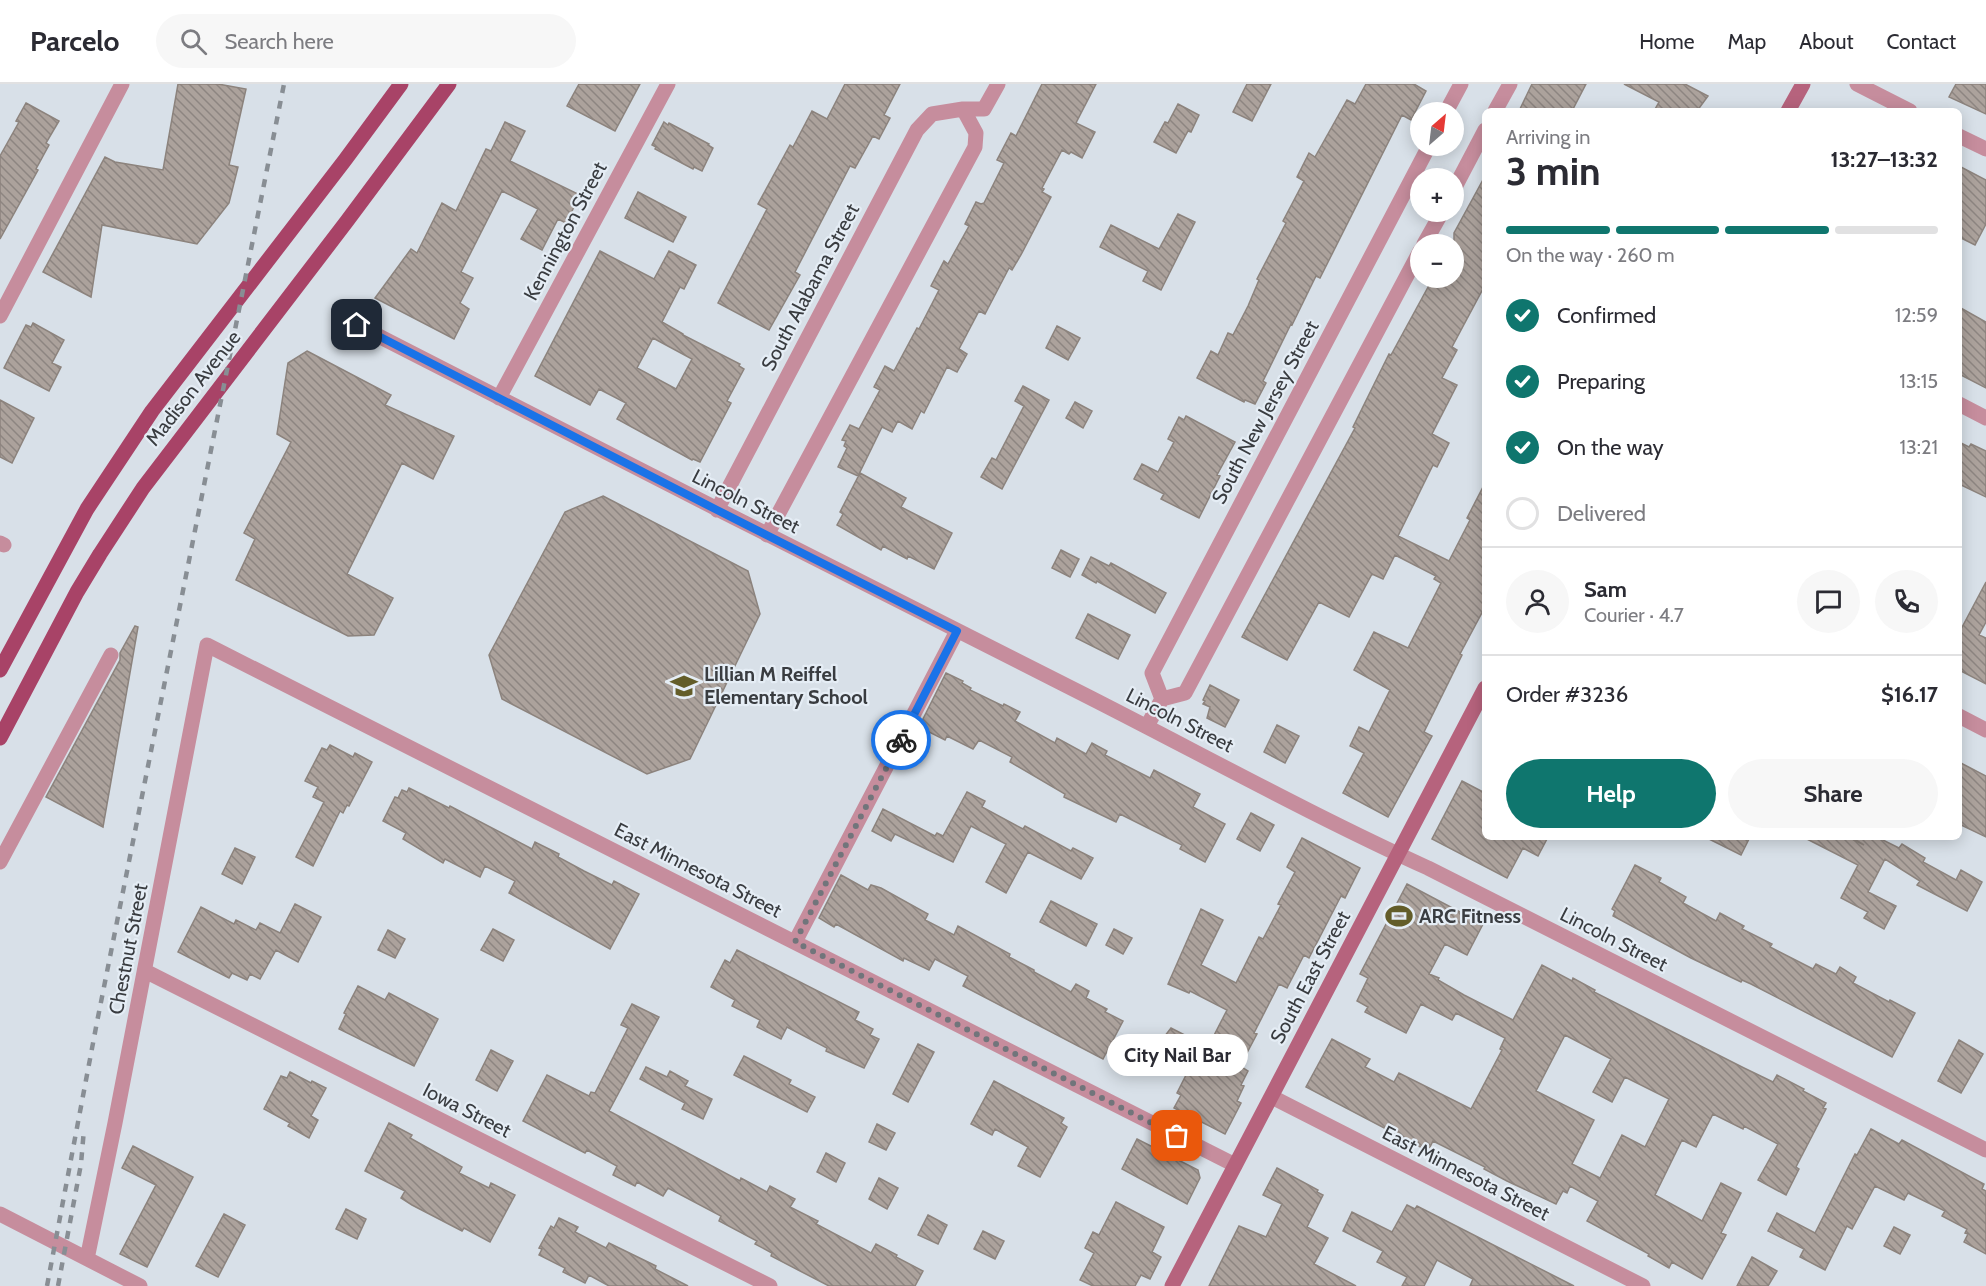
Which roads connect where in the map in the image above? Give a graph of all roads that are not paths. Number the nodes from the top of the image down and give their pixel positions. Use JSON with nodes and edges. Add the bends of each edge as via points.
{"nodes":[{"id":1,"x":122,"y":84,"type":"edge"},
{"id":2,"x":401,"y":84,"type":"edge"},
{"id":3,"x":449,"y":84,"type":"edge"},
{"id":4,"x":668,"y":84,"type":"edge"},
{"id":5,"x":998,"y":84,"type":"edge"},
{"id":6,"x":1461,"y":84,"type":"edge"},
{"id":7,"x":1510,"y":84,"type":"edge"},
{"id":8,"x":1803,"y":84,"type":"edge"},
{"id":9,"x":1857,"y":84,"type":"edge"},
{"id":10,"x":1451,"y":102,"type":"edge"},
{"id":11,"x":1497,"y":108,"type":"edge"},
{"id":12,"x":1790,"y":108,"type":"edge"},
{"id":13,"x":1905,"y":108,"type":"edge"},
{"id":14,"x":963,"y":110,"type":"junction"},
{"id":15,"x":1482,"y":136,"type":"edge"},
{"id":16,"x":1962,"y":137,"type":"edge"},
{"id":17,"x":1986,"y":149,"type":"edge"},
{"id":18,"x":1424,"y":156,"type":"edge"},
{"id":19,"x":1464,"y":170,"type":"edge"},
{"id":20,"x":1410,"y":270,"type":"edge"},
{"id":21,"x":0,"y":316,"type":"edge"},
{"id":22,"x":357,"y":325,"type":"dead end"},
{"id":23,"x":499,"y":398,"type":"junction"},
{"id":24,"x":1962,"y":406,"type":"edge"},
{"id":25,"x":1986,"y":418,"type":"edge"},
{"id":26,"x":717,"y":510,"type":"junction"},
{"id":27,"x":767,"y":535,"type":"junction"},
{"id":28,"x":957,"y":631,"type":"junction"},
{"id":29,"x":207,"y":645,"type":"joint"},
{"id":30,"x":111,"y":655,"type":"dead end"},
{"id":31,"x":0,"y":670,"type":"edge"},
{"id":32,"x":1482,"y":694,"type":"edge"},
{"id":33,"x":1161,"y":699,"type":"junction"},
{"id":34,"x":1962,"y":717,"type":"edge"},
{"id":35,"x":1147,"y":726,"type":"junction"},
{"id":36,"x":1986,"y":729,"type":"edge"},
{"id":37,"x":0,"y":738,"type":"edge"},
{"id":38,"x":1398,"y":855,"type":"junction"},
{"id":39,"x":0,"y":862,"type":"edge"},
{"id":40,"x":795,"y":942,"type":"junction"},
{"id":41,"x":145,"y":971,"type":"junction"},
{"id":42,"x":1272,"y":1097,"type":"junction"},
{"id":43,"x":1986,"y":1150,"type":"edge"},
{"id":44,"x":1235,"y":1166,"type":"junction"},
{"id":45,"x":0,"y":1214,"type":"edge"},
{"id":46,"x":87,"y":1259,"type":"junction"},
{"id":47,"x":140,"y":1286,"type":"edge"},
{"id":48,"x":770,"y":1286,"type":"edge"},
{"id":49,"x":1172,"y":1286,"type":"edge"},
{"id":50,"x":1643,"y":1286,"type":"edge"}],
"edges":[{"from":1,"to":21,"type":"street"},
{"from":2,"to":31,"type":"main road","name":"Madison Avenue","via":[[130,442],[87,509]]},
{"from":3,"to":37,"type":"main road","name":"Madison Avenue","via":[[143,488],[77,592]]},
{"from":4,"to":23,"type":"street","name":"Kennington Street"},
{"from":5,"to":14,"type":"street","name":"South Alabama Street","via":[[984,109]]},
{"from":6,"to":10,"type":"street"},
{"from":7,"to":11,"type":"street"},
{"from":8,"to":12,"type":"main road"},
{"from":9,"to":13,"type":"street"},
{"from":14,"to":26,"type":"street","name":"South Alabama Street","via":[[932,114],[917,130]]},
{"from":14,"to":27,"type":"street","via":[[976,133],[975,147]]},
{"from":15,"to":19,"type":"street"},
{"from":16,"to":17,"type":"street"},
{"from":18,"to":33,"type":"street","name":"South New Jersey Street","via":[[1152,673]]},
{"from":20,"to":33,"type":"street","via":[[1185,693]]},
{"from":22,"to":23,"type":"street","name":"Lincoln Street"},
{"from":23,"to":26,"type":"street","name":"Lincoln Street"},
{"from":24,"to":25,"type":"street"},
{"from":26,"to":27,"type":"street","name":"Lincoln Street"},
{"from":27,"to":28,"type":"street","name":"Lincoln Street"},
{"from":28,"to":35,"type":"street","name":"Lincoln Street"},
{"from":28,"to":40,"type":"street"},
{"from":29,"to":40,"type":"street","name":"East Minnesota Street"},
{"from":29,"to":41,"type":"street","name":"Chestnut Street"},
{"from":30,"to":39,"type":"street"},
{"from":32,"to":38,"type":"main road","name":"South East Street"},
{"from":33,"to":35,"type":"street"},
{"from":34,"to":36,"type":"street"},
{"from":35,"to":38,"type":"street","name":"Lincoln Street"},
{"from":38,"to":42,"type":"main road","name":"South East Street"},
{"from":38,"to":43,"type":"street","name":"Lincoln Street"},
{"from":40,"to":44,"type":"street","name":"East Minnesota Street"},
{"from":41,"to":46,"type":"street","name":"Chestnut Street"},
{"from":41,"to":48,"type":"street","name":"Iowa Street"},
{"from":42,"to":44,"type":"main road","name":"South East Street"},
{"from":42,"to":50,"type":"street","name":"East Minnesota Street"},
{"from":44,"to":49,"type":"main road","name":"South East Street"},
{"from":45,"to":46,"type":"street"},
{"from":46,"to":47,"type":"street"}]}
